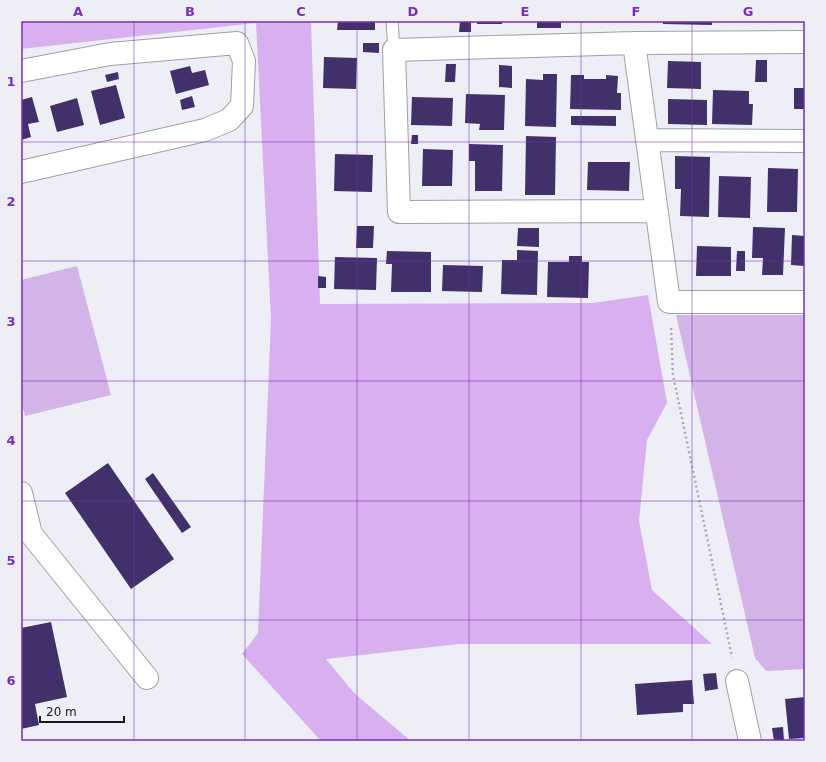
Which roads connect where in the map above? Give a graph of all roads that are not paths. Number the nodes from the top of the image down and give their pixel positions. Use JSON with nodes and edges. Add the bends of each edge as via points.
{"nodes":[{"id":1,"x":392,"y":21,"type":"edge"},
{"id":2,"x":634,"y":42,"type":"junction"},
{"id":3,"x":805,"y":42,"type":"edge"},
{"id":4,"x":394,"y":50,"type":"junction"},
{"id":5,"x":21,"y":71,"type":"edge"},
{"id":6,"x":648,"y":140,"type":"junction"},
{"id":7,"x":805,"y":140,"type":"edge"},
{"id":8,"x":21,"y":172,"type":"edge"},
{"id":9,"x":656,"y":211,"type":"junction"},
{"id":10,"x":805,"y":302,"type":"edge"},
{"id":11,"x":21,"y":493,"type":"edge"},
{"id":12,"x":26,"y":535,"type":"edge"},
{"id":13,"x":147,"y":678,"type":"dead end"},
{"id":14,"x":737,"y":681,"type":"road end"},
{"id":15,"x":750,"y":741,"type":"edge"}],
"edges":[{"from":1,"to":4,"type":"lane"},
{"from":2,"to":3,"type":"street"},
{"from":2,"to":4,"type":"street"},
{"from":2,"to":6,"type":"street"},
{"from":4,"to":9,"type":"street","via":[[399,212]]},
{"from":5,"to":8,"type":"street","via":[[110,54],[237,43],[244,61],[242,106],[229,120],[205,130]]},
{"from":6,"to":7,"type":"street"},
{"from":6,"to":9,"type":"street"},
{"from":9,"to":10,"type":"street","via":[[669,302]]},
{"from":11,"to":12,"type":"street"},
{"from":12,"to":13,"type":"street"},
{"from":14,"to":15,"type":"street"}]}
